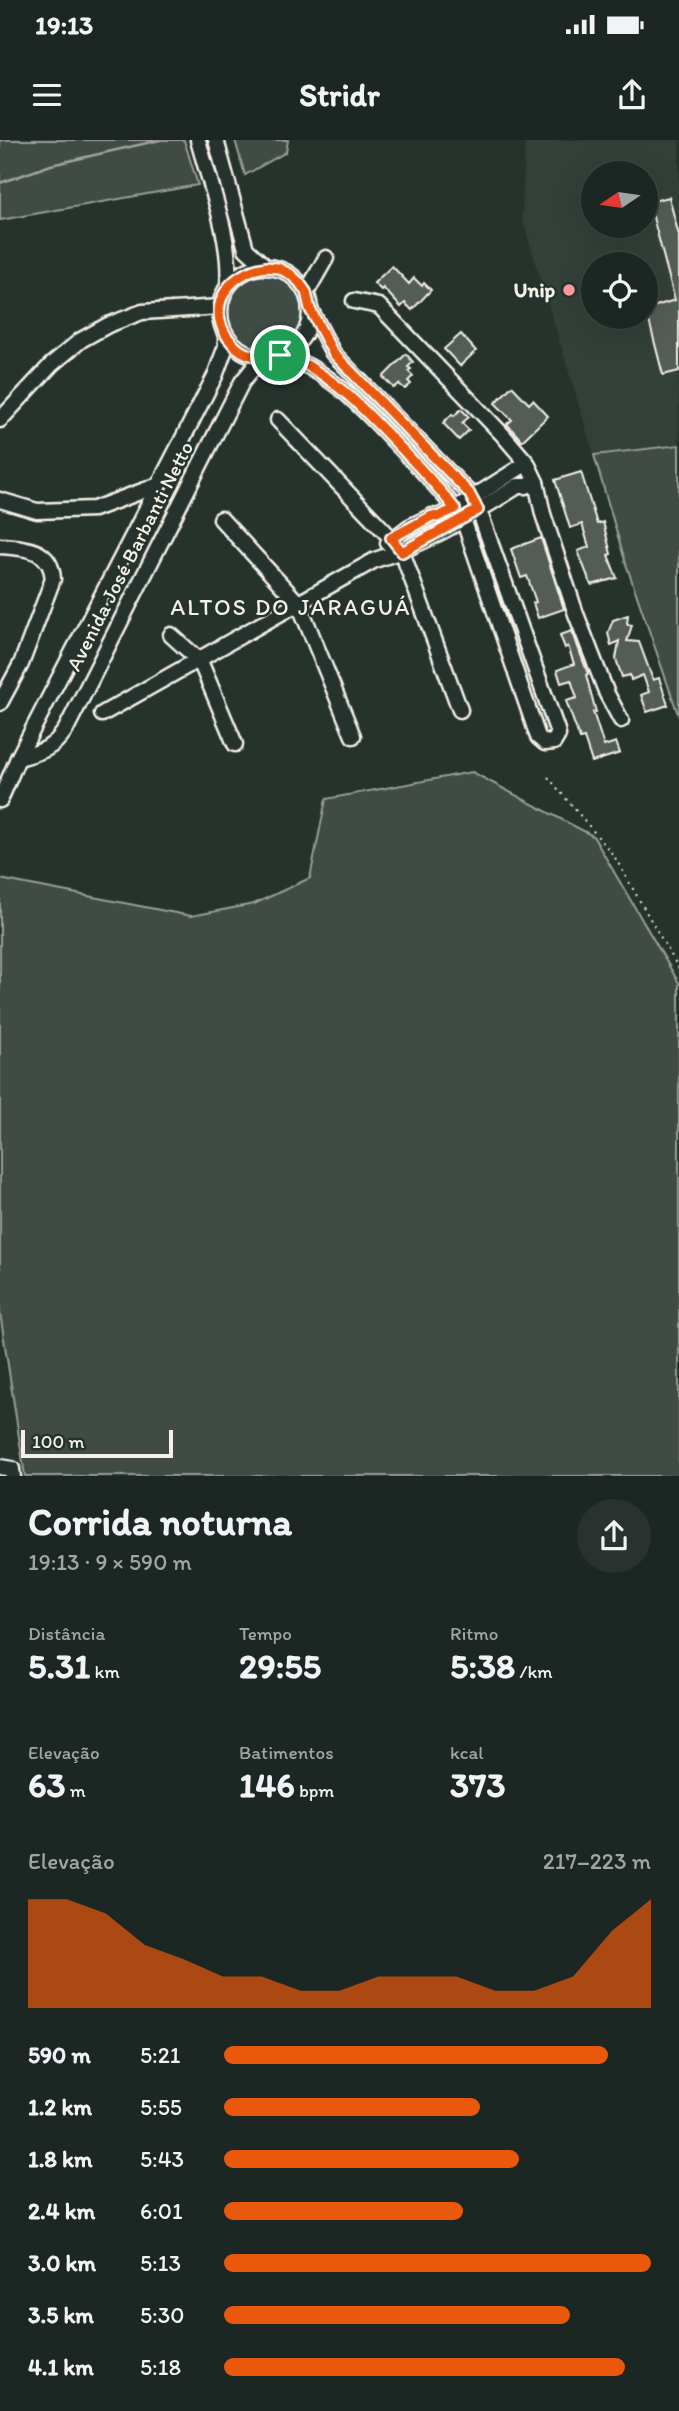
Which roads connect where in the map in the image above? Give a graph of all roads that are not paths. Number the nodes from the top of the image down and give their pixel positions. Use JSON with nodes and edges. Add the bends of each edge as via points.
{"nodes":[{"id":1,"x":198,"y":140,"type":"edge"},
{"id":2,"x":216,"y":140,"type":"edge"},
{"id":3,"x":326,"y":258,"type":"dead end"},
{"id":4,"x":266,"y":267,"type":"junction"},
{"id":5,"x":228,"y":285,"type":"junction"},
{"id":6,"x":306,"y":292,"type":"junction"},
{"id":7,"x":354,"y":301,"type":"dead end"},
{"id":8,"x":220,"y":307,"type":"junction"},
{"id":9,"x":310,"y":309,"type":"junction"},
{"id":10,"x":226,"y":335,"type":"junction"},
{"id":11,"x":274,"y":356,"type":"junction"},
{"id":12,"x":278,"y":419,"type":"dead end"},
{"id":13,"x":0,"y":420,"type":"edge"},
{"id":14,"x":527,"y":463,"type":"junction"},
{"id":15,"x":531,"y":484,"type":"junction"},
{"id":16,"x":156,"y":486,"type":"junction"},
{"id":17,"x":0,"y":500,"type":"edge"},
{"id":18,"x":478,"y":505,"type":"junction"},
{"id":19,"x":459,"y":514,"type":"junction"},
{"id":20,"x":221,"y":519,"type":"dead end"},
{"id":21,"x":396,"y":536,"type":"junction"},
{"id":22,"x":0,"y":546,"type":"edge"},
{"id":23,"x":402,"y":552,"type":"junction"},
{"id":24,"x":375,"y":560,"type":"junction"},
{"id":25,"x":299,"y":604,"type":"junction"},
{"id":26,"x":171,"y":635,"type":"dead end"},
{"id":27,"x":200,"y":661,"type":"junction"},
{"id":28,"x":0,"y":703,"type":"edge"},
{"id":29,"x":460,"y":710,"type":"dead end"},
{"id":30,"x":102,"y":714,"type":"dead end"},
{"id":31,"x":621,"y":720,"type":"dead end"},
{"id":32,"x":353,"y":736,"type":"dead end"},
{"id":33,"x":235,"y":744,"type":"dead end"},
{"id":34,"x":18,"y":758,"type":"junction"},
{"id":35,"x":0,"y":800,"type":"edge"}],
"edges":[{"from":1,"to":5,"type":"street","via":[[226,242]]},
{"from":2,"to":4,"type":"street","via":[[246,249]]},
{"from":3,"to":6,"type":"street"},
{"from":4,"to":5,"type":"street","via":[[252,268]]},
{"from":4,"to":6,"type":"street","via":[[290,274]]},
{"from":5,"to":8,"type":"street"},
{"from":6,"to":9,"type":"street"},
{"from":7,"to":14,"type":"street","via":[[379,306]]},
{"from":8,"to":10,"type":"street"},
{"from":8,"to":13,"type":"street","via":[[142,313],[108,326],[81,340],[52,364]]},
{"from":9,"to":11,"type":"street","via":[[303,337],[293,348]]},
{"from":9,"to":18,"type":"street","via":[[333,353]]},
{"from":10,"to":11,"type":"street","via":[[255,357]]},
{"from":10,"to":16,"type":"street","name":"Avenida José Barbanti Netto","via":[[215,376]]},
{"from":11,"to":19,"type":"street","via":[[296,359],[346,391],[442,490]]},
{"from":11,"to":34,"type":"street","name":"Avenida José Barbanti Netto","via":[[254,367],[242,382],[66,729],[47,750]]},
{"from":12,"to":21,"type":"street"},
{"from":14,"to":15,"type":"street"},
{"from":14,"to":18,"type":"street"},
{"from":15,"to":18,"type":"street","via":[[493,510]]},
{"from":15,"to":31,"type":"street","via":[[576,614]]},
{"from":16,"to":17,"type":"street","via":[[94,509],[37,511]]},
{"from":16,"to":34,"type":"street","name":"Avenida José Barbanti Netto"},
{"from":18,"to":19,"type":"street"},
{"from":18,"to":19,"type":"street","via":[[557,730],[554,742],[545,744],[538,737]]},
{"from":19,"to":21,"type":"street","via":[[432,516]]},
{"from":19,"to":23,"type":"street"},
{"from":20,"to":25,"type":"street"},
{"from":21,"to":23,"type":"street"},
{"from":21,"to":24,"type":"street"},
{"from":22,"to":28,"type":"street","via":[[33,550],[48,561],[53,574],[21,664]]},
{"from":23,"to":24,"type":"street"},
{"from":23,"to":29,"type":"street"},
{"from":24,"to":25,"type":"street"},
{"from":25,"to":27,"type":"street"},
{"from":25,"to":32,"type":"street"},
{"from":26,"to":27,"type":"street"},
{"from":27,"to":30,"type":"street"},
{"from":27,"to":33,"type":"street"},
{"from":34,"to":35,"type":"street","name":"Avenida José Barbanti Netto"}]}
